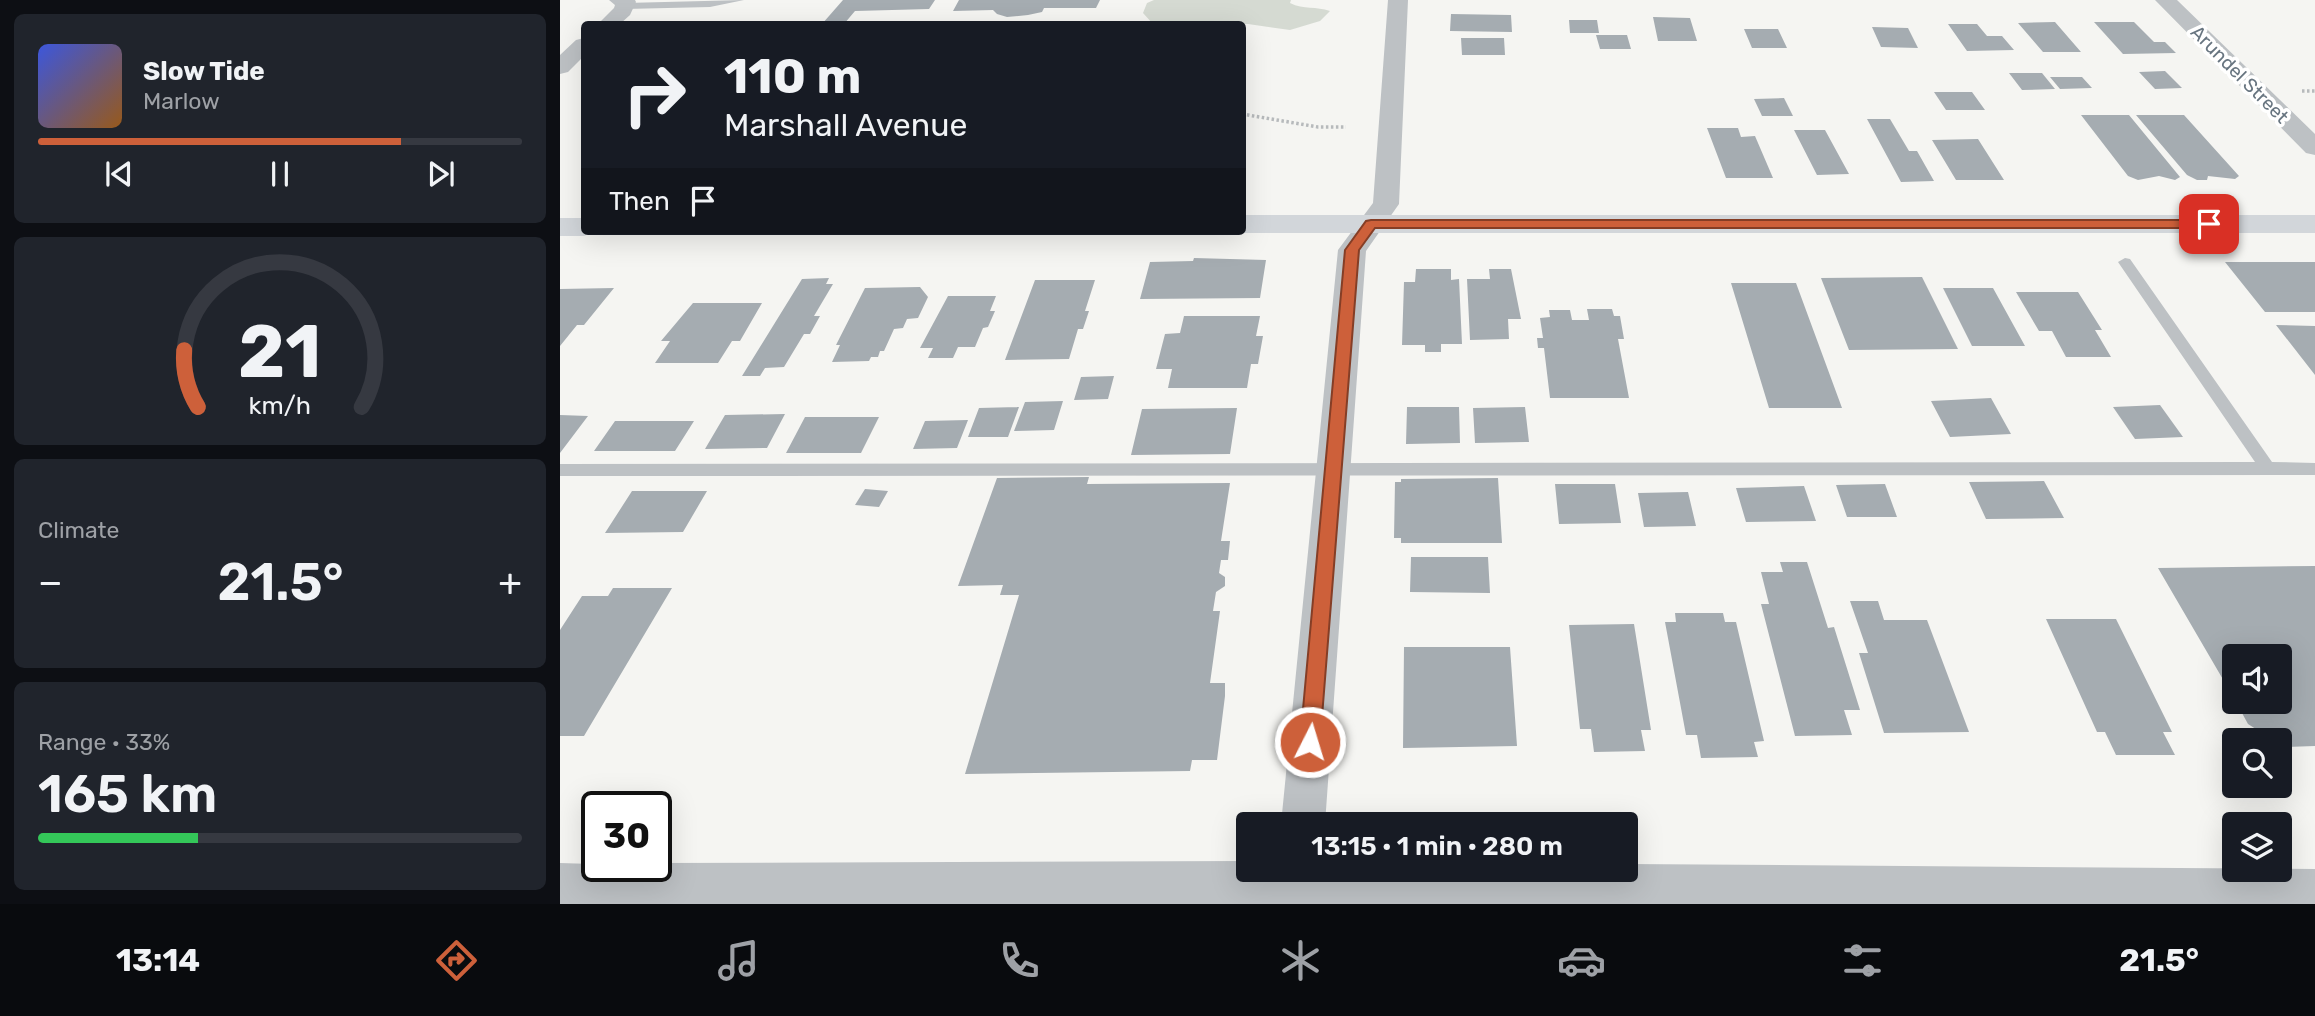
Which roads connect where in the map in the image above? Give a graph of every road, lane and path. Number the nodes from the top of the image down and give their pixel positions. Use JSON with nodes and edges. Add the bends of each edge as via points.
{"nodes":[{"id":1,"x":739,"y":0,"type":"edge"},
{"id":2,"x":1398,"y":0,"type":"edge"},
{"id":3,"x":2165,"y":0,"type":"edge"},
{"id":4,"x":625,"y":2,"type":"edge"},
{"id":5,"x":611,"y":21,"type":"edge"},
{"id":6,"x":581,"y":48,"type":"edge"},
{"id":7,"x":560,"y":67,"type":"edge"},
{"id":8,"x":1246,"y":115,"type":"edge"},
{"id":9,"x":1346,"y":127,"type":"dead end"},
{"id":10,"x":2315,"y":148,"type":"edge"},
{"id":11,"x":1246,"y":224,"type":"edge"},
{"id":12,"x":1371,"y":224,"type":"junction"},
{"id":13,"x":2315,"y":224,"type":"edge"},
{"id":14,"x":560,"y":227,"type":"edge"},
{"id":15,"x":581,"y":227,"type":"edge"},
{"id":16,"x":2125,"y":262,"type":"dead end"},
{"id":17,"x":1333,"y":467,"type":"junction"},
{"id":18,"x":2269,"y":468,"type":"junction"},
{"id":19,"x":2315,"y":469,"type":"edge"},
{"id":20,"x":560,"y":470,"type":"edge"},
{"id":21,"x":1304,"y":812,"type":"edge"},
{"id":22,"x":560,"y":886,"type":"edge"},
{"id":23,"x":1298,"y":886,"type":"edge"},
{"id":24,"x":2315,"y":892,"type":"edge"}],
"edges":[{"from":1,"to":4,"type":"lane"},
{"from":2,"to":12,"type":"street","via":[[1386,204]]},
{"from":3,"to":10,"type":"street","name":"Arundel Street"},
{"from":4,"to":5,"type":"street","via":[[623,11]]},
{"from":6,"to":7,"type":"street"},
{"from":8,"to":9,"type":"path"},
{"from":11,"to":12,"type":"street"},
{"from":12,"to":13,"type":"street"},
{"from":12,"to":17,"type":"street","via":[[1352,250]]},
{"from":14,"to":15,"type":"street"},
{"from":16,"to":18,"type":"lane"},
{"from":17,"to":18,"type":"lane"},
{"from":17,"to":20,"type":"lane"},
{"from":17,"to":21,"type":"street"},
{"from":18,"to":19,"type":"lane"},
{"from":22,"to":23,"type":"street"},
{"from":23,"to":24,"type":"street"}]}
